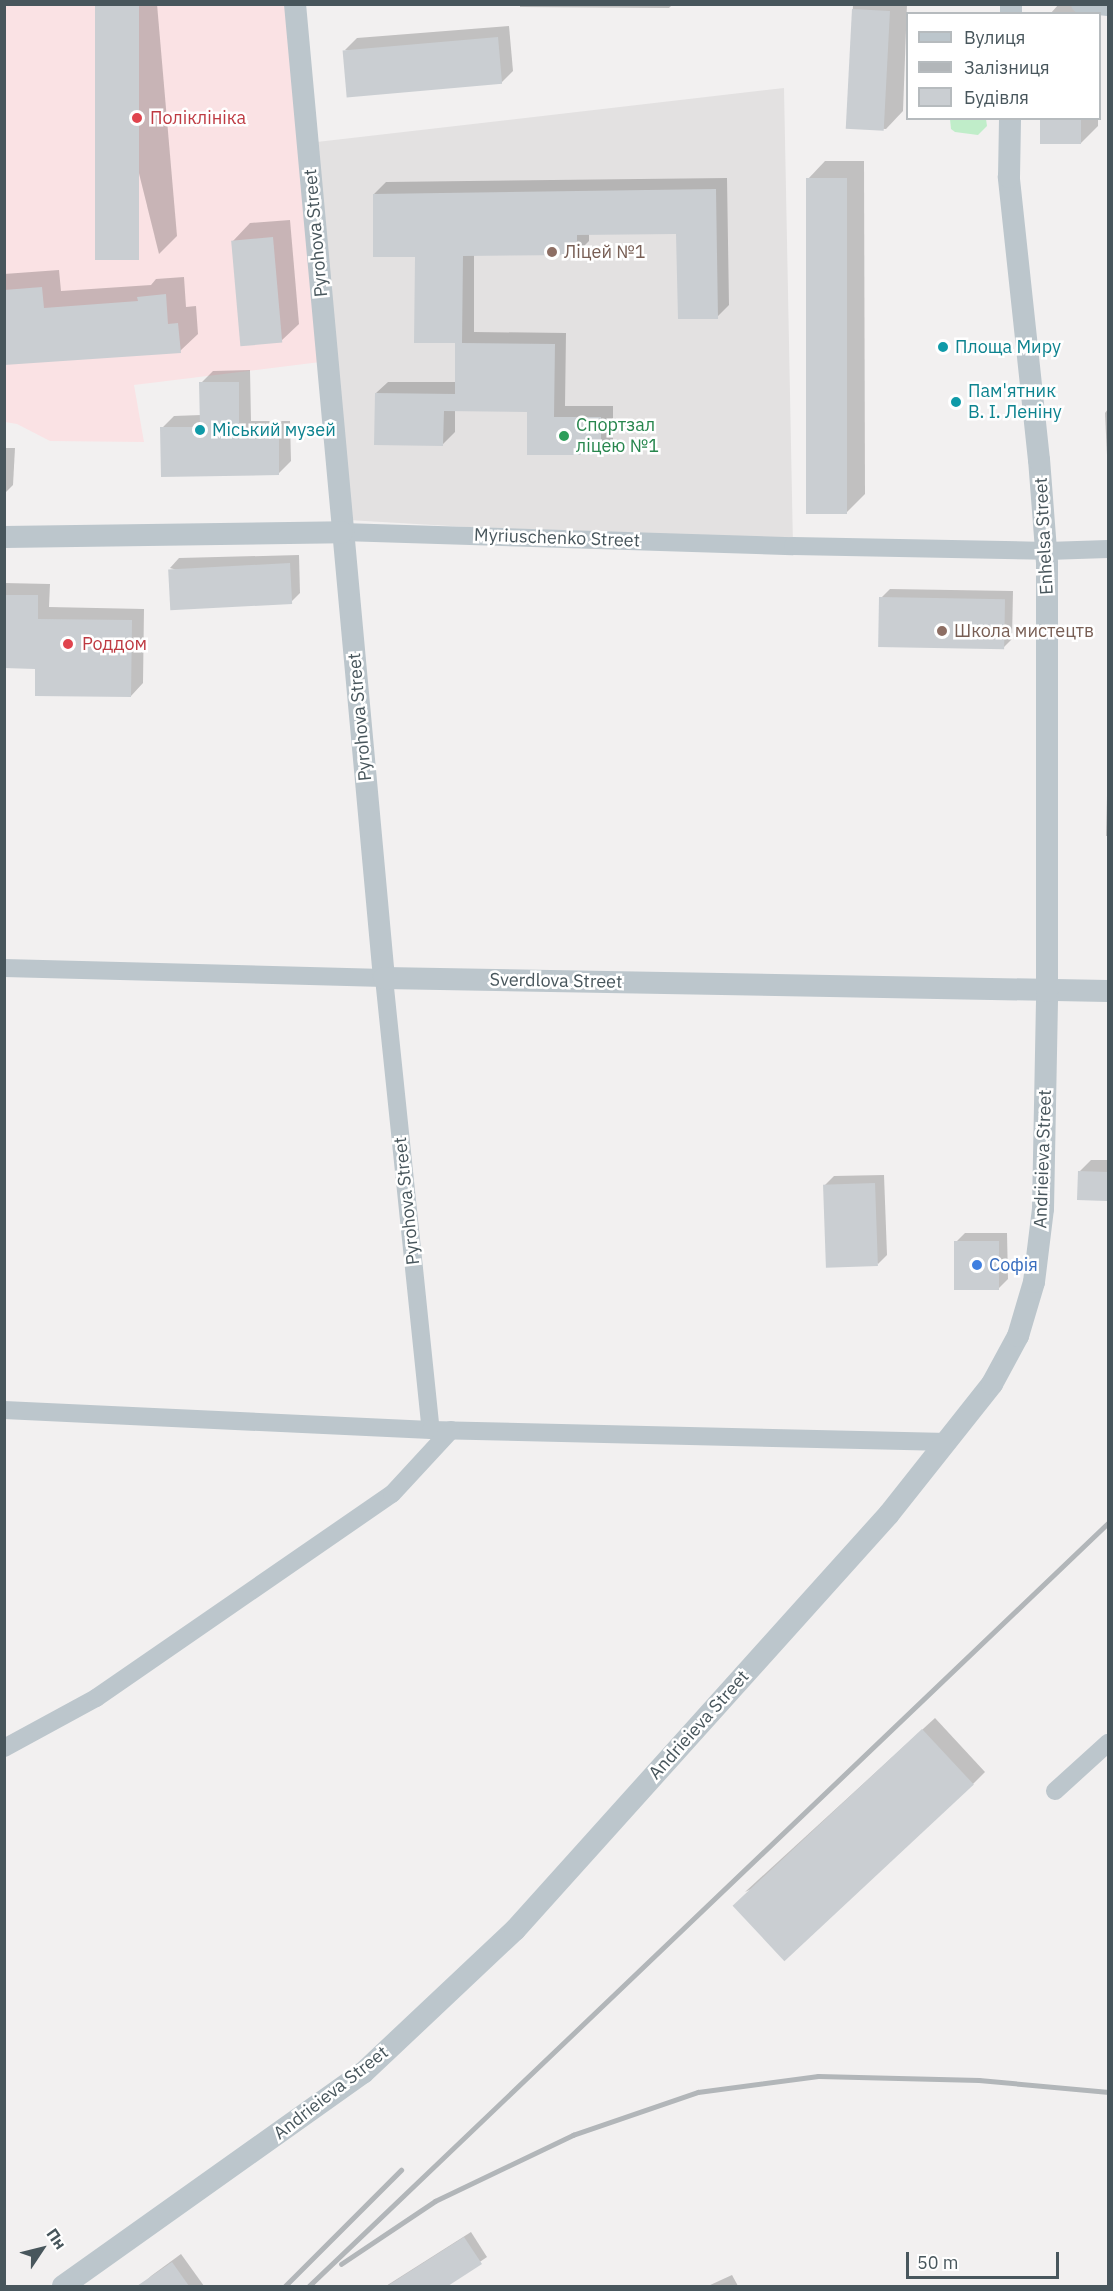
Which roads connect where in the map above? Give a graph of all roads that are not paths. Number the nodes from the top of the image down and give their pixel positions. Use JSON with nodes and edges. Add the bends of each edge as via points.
{"nodes":[{"id":1,"x":295,"y":4,"type":"edge"},
{"id":2,"x":1080,"y":4,"type":"edge"},
{"id":3,"x":1108,"y":7,"type":"edge"},
{"id":4,"x":1010,"y":120,"type":"edge"},
{"id":5,"x":342,"y":532,"type":"junction"},
{"id":6,"x":4,"y":537,"type":"edge"},
{"id":7,"x":1108,"y":549,"type":"edge"},
{"id":8,"x":1047,"y":551,"type":"junction"},
{"id":9,"x":4,"y":968,"type":"edge"},
{"id":10,"x":384,"y":978,"type":"junction"},
{"id":11,"x":1047,"y":991,"type":"junction"},
{"id":12,"x":1108,"y":991,"type":"edge"},
{"id":13,"x":4,"y":1410,"type":"edge"},
{"id":14,"x":431,"y":1430,"type":"junction"},
{"id":15,"x":451,"y":1430,"type":"junction"},
{"id":16,"x":948,"y":1442,"type":"junction"},
{"id":17,"x":1108,"y":1743,"type":"edge"},
{"id":18,"x":4,"y":1748,"type":"edge"},
{"id":19,"x":1055,"y":1791,"type":"dead end"},
{"id":20,"x":63,"y":2286,"type":"edge"}],
"edges":[{"from":1,"to":5,"type":"street","name":"Pyrohova Street"},
{"from":2,"to":3,"type":"street"},
{"from":4,"to":8,"type":"street","name":"Enhelsa Street","via":[[1009,177]]},
{"from":5,"to":6,"type":"street","name":"Myriuschenko Street"},
{"from":5,"to":8,"type":"street","name":"Myriuschenko Street"},
{"from":5,"to":10,"type":"street","name":"Pyrohova Street"},
{"from":7,"to":8,"type":"street","name":"Myriuschenko Street"},
{"from":8,"to":11,"type":"street","name":"Enhelsa Street"},
{"from":9,"to":10,"type":"street","name":"Sverdlova Street"},
{"from":10,"to":11,"type":"street","name":"Sverdlova Street"},
{"from":10,"to":14,"type":"street","name":"Pyrohova Street"},
{"from":11,"to":12,"type":"street","name":"Sverdlova Street"},
{"from":11,"to":16,"type":"street","name":"Andrieieva Street","via":[[1043,1209],[1034,1282],[1018,1336],[992,1384]]},
{"from":13,"to":14,"type":"street"},
{"from":14,"to":15,"type":"street"},
{"from":15,"to":16,"type":"street"},
{"from":15,"to":18,"type":"street","via":[[392,1494],[96,1698]]},
{"from":16,"to":20,"type":"street","name":"Andrieieva Street","via":[[889,1514],[516,1930],[363,2073]]},
{"from":17,"to":19,"type":"street"}]}
